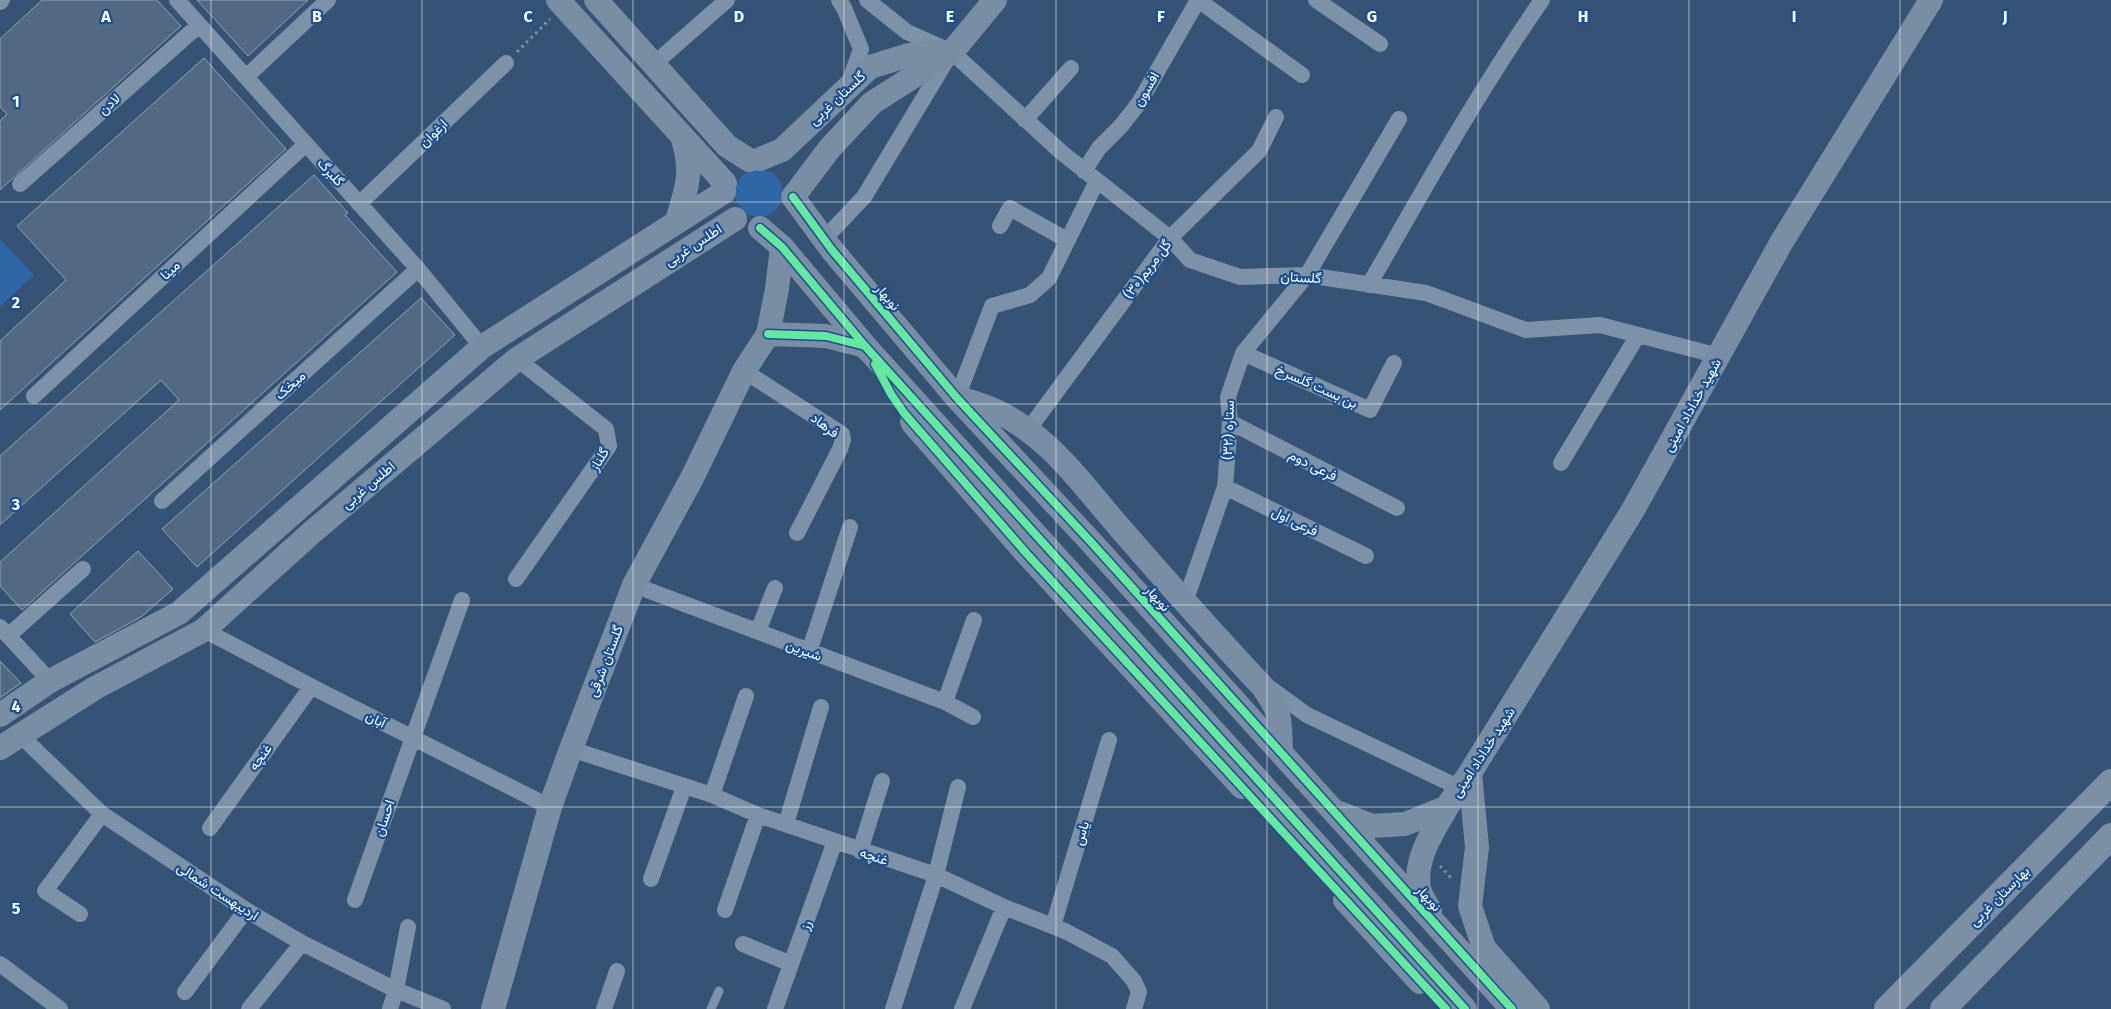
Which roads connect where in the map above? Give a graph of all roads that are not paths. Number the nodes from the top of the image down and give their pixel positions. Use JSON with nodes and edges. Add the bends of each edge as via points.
{"nodes":[{"id":1,"x":177,"y":0,"type":"edge"},
{"id":2,"x":328,"y":0,"type":"edge"},
{"id":3,"x":596,"y":0,"type":"edge"},
{"id":4,"x":727,"y":0,"type":"edge"},
{"id":5,"x":839,"y":0,"type":"edge"},
{"id":6,"x":867,"y":0,"type":"edge"},
{"id":7,"x":996,"y":0,"type":"edge"},
{"id":8,"x":1198,"y":0,"type":"edge"},
{"id":9,"x":1316,"y":0,"type":"edge"},
{"id":10,"x":1542,"y":0,"type":"edge"},
{"id":11,"x":1931,"y":0,"type":"edge"},
{"id":12,"x":561,"y":3,"type":"edge"},
{"id":13,"x":199,"y":25,"type":"junction"},
{"id":14,"x":1380,"y":44,"type":"dead end"},
{"id":15,"x":952,"y":52,"type":"junction"},
{"id":16,"x":506,"y":63,"type":"road end"},
{"id":17,"x":654,"y":64,"type":"junction"},
{"id":18,"x":1071,"y":68,"type":"dead end"},
{"id":19,"x":1302,"y":75,"type":"dead end"},
{"id":20,"x":246,"y":77,"type":"junction"},
{"id":21,"x":848,"y":86,"type":"junction"},
{"id":22,"x":1276,"y":118,"type":"dead end"},
{"id":23,"x":1399,"y":119,"type":"dead end"},
{"id":24,"x":1025,"y":120,"type":"junction"},
{"id":25,"x":683,"y":139,"type":"junction"},
{"id":26,"x":306,"y":144,"type":"junction"},
{"id":27,"x":755,"y":159,"type":"junction"},
{"id":28,"x":1091,"y":176,"type":"junction"},
{"id":29,"x":20,"y":184,"type":"dead end"},
{"id":30,"x":724,"y":187,"type":"junction"},
{"id":31,"x":793,"y":197,"type":"junction"},
{"id":32,"x":359,"y":204,"type":"junction"},
{"id":33,"x":735,"y":219,"type":"junction"},
{"id":34,"x":677,"y":221,"type":"junction"},
{"id":35,"x":1000,"y":226,"type":"dead end"},
{"id":36,"x":760,"y":228,"type":"junction"},
{"id":37,"x":1170,"y":238,"type":"junction"},
{"id":38,"x":824,"y":239,"type":"junction"},
{"id":39,"x":1067,"y":240,"type":"junction"},
{"id":40,"x":782,"y":247,"type":"junction"},
{"id":41,"x":418,"y":269,"type":"junction"},
{"id":42,"x":1306,"y":276,"type":"junction"},
{"id":43,"x":1369,"y":285,"type":"junction"},
{"id":44,"x":768,"y":334,"type":"junction"},
{"id":45,"x":1638,"y":335,"type":"junction"},
{"id":46,"x":865,"y":346,"type":"junction"},
{"id":47,"x":482,"y":347,"type":"junction"},
{"id":48,"x":1243,"y":354,"type":"junction"},
{"id":49,"x":1719,"y":356,"type":"junction"},
{"id":50,"x":517,"y":359,"type":"junction"},
{"id":51,"x":1394,"y":364,"type":"dead end"},
{"id":52,"x":744,"y":371,"type":"junction"},
{"id":53,"x":34,"y":396,"type":"dead end"},
{"id":54,"x":957,"y":398,"type":"junction"},
{"id":55,"x":1230,"y":422,"type":"junction"},
{"id":56,"x":1028,"y":430,"type":"junction"},
{"id":57,"x":1561,"y":463,"type":"dead end"},
{"id":58,"x":1225,"y":487,"type":"junction"},
{"id":59,"x":162,"y":500,"type":"dead end"},
{"id":60,"x":1397,"y":508,"type":"dead end"},
{"id":61,"x":850,"y":527,"type":"dead end"},
{"id":62,"x":797,"y":533,"type":"dead end"},
{"id":63,"x":1366,"y":556,"type":"dead end"},
{"id":64,"x":83,"y":569,"type":"dead end"},
{"id":65,"x":516,"y":579,"type":"dead end"},
{"id":66,"x":634,"y":585,"type":"junction"},
{"id":67,"x":775,"y":588,"type":"dead end"},
{"id":68,"x":462,"y":600,"type":"dead end"},
{"id":69,"x":1185,"y":602,"type":"junction"},
{"id":70,"x":974,"y":620,"type":"dead end"},
{"id":71,"x":204,"y":630,"type":"junction"},
{"id":72,"x":758,"y":631,"type":"junction"},
{"id":73,"x":4,"y":632,"type":"edge"},
{"id":74,"x":809,"y":652,"type":"junction"},
{"id":75,"x":1251,"y":674,"type":"junction"},
{"id":76,"x":50,"y":681,"type":"junction"},
{"id":77,"x":1219,"y":684,"type":"junction"},
{"id":78,"x":311,"y":687,"type":"junction"},
{"id":79,"x":746,"y":696,"type":"dead end"},
{"id":80,"x":945,"y":702,"type":"junction"},
{"id":81,"x":1190,"y":705,"type":"junction"},
{"id":82,"x":821,"y":707,"type":"dead end"},
{"id":83,"x":0,"y":715,"type":"edge"},
{"id":84,"x":973,"y":717,"type":"dead end"},
{"id":85,"x":412,"y":737,"type":"junction"},
{"id":86,"x":1109,"y":740,"type":"dead end"},
{"id":87,"x":9,"y":741,"type":"edge"},
{"id":88,"x":571,"y":749,"type":"junction"},
{"id":89,"x":1281,"y":752,"type":"junction"},
{"id":90,"x":882,"y":781,"type":"dead end"},
{"id":91,"x":2111,"y":782,"type":"edge"},
{"id":92,"x":684,"y":787,"type":"junction"},
{"id":93,"x":958,"y":787,"type":"dead end"},
{"id":94,"x":1459,"y":789,"type":"junction"},
{"id":95,"x":712,"y":795,"type":"junction"},
{"id":96,"x":550,"y":807,"type":"junction"},
{"id":97,"x":1335,"y":812,"type":"junction"},
{"id":98,"x":102,"y":814,"type":"junction"},
{"id":99,"x":758,"y":815,"type":"junction"},
{"id":100,"x":786,"y":824,"type":"junction"},
{"id":101,"x":1289,"y":827,"type":"junction"},
{"id":102,"x":210,"y":828,"type":"dead end"},
{"id":103,"x":2111,"y":836,"type":"edge"},
{"id":104,"x":834,"y":841,"type":"junction"},
{"id":105,"x":860,"y":851,"type":"junction"},
{"id":106,"x":936,"y":876,"type":"junction"},
{"id":107,"x":651,"y":880,"type":"dead end"},
{"id":108,"x":355,"y":900,"type":"dead end"},
{"id":109,"x":1004,"y":907,"type":"junction"},
{"id":110,"x":246,"y":910,"type":"junction"},
{"id":111,"x":725,"y":910,"type":"dead end"},
{"id":112,"x":80,"y":914,"type":"dead end"},
{"id":113,"x":1053,"y":926,"type":"junction"},
{"id":114,"x":408,"y":927,"type":"dead end"},
{"id":115,"x":1438,"y":927,"type":"junction"},
{"id":116,"x":302,"y":943,"type":"junction"},
{"id":117,"x":743,"y":944,"type":"dead end"},
{"id":118,"x":1399,"y":948,"type":"junction"},
{"id":119,"x":0,"y":964,"type":"edge"},
{"id":120,"x":791,"y":964,"type":"junction"},
{"id":121,"x":617,"y":971,"type":"dead end"},
{"id":122,"x":396,"y":990,"type":"junction"},
{"id":123,"x":719,"y":991,"type":"dead end"},
{"id":124,"x":185,"y":992,"type":"dead end"},
{"id":125,"x":60,"y":1009,"type":"edge"},
{"id":126,"x":249,"y":1009,"type":"edge"},
{"id":127,"x":390,"y":1009,"type":"edge"},
{"id":128,"x":443,"y":1009,"type":"edge"},
{"id":129,"x":493,"y":1009,"type":"edge"},
{"id":130,"x":604,"y":1009,"type":"edge"},
{"id":131,"x":711,"y":1009,"type":"edge"},
{"id":132,"x":775,"y":1009,"type":"edge"},
{"id":133,"x":893,"y":1009,"type":"edge"},
{"id":134,"x":962,"y":1009,"type":"edge"},
{"id":135,"x":1134,"y":1009,"type":"edge"},
{"id":136,"x":1446,"y":1009,"type":"edge"},
{"id":137,"x":1465,"y":1009,"type":"edge"},
{"id":138,"x":1512,"y":1009,"type":"edge"},
{"id":139,"x":1538,"y":1009,"type":"edge"},
{"id":140,"x":1887,"y":1009,"type":"edge"},
{"id":141,"x":1943,"y":1009,"type":"edge"}],
"edges":[{"from":1,"to":13,"type":"street","name":"گلبرگ"},
{"from":2,"to":20,"type":"street"},
{"from":3,"to":17,"type":"street"},
{"from":4,"to":17,"type":"street"},
{"from":5,"to":21,"type":"street","via":[[860,49]]},
{"from":6,"to":15,"type":"street","name":"گلستان","via":[[908,32]]},
{"from":7,"to":15,"type":"street"},
{"from":8,"to":19,"type":"street"},
{"from":8,"to":28,"type":"street","name":"افسون","via":[[1139,103],[1099,148]]},
{"from":9,"to":14,"type":"street"},
{"from":10,"to":43,"type":"street","via":[[1506,51]]},
{"from":11,"to":49,"type":"street","name":"شهید خداداد امینی","via":[[1781,243]]},
{"from":12,"to":25,"type":"street"},
{"from":13,"to":20,"type":"street","name":"گلبرگ"},
{"from":13,"to":29,"type":"street","name":"لادن"},
{"from":15,"to":21,"type":"street","name":"گلستان غربی","via":[[909,55],[870,67]]},
{"from":15,"to":24,"type":"street","name":"گلستان"},
{"from":15,"to":31,"type":"street","via":[[872,103],[830,148]]},
{"from":15,"to":38,"type":"street","via":[[864,197]]},
{"from":16,"to":32,"type":"street","name":"ارغوان"},
{"from":17,"to":27,"type":"street","via":[[727,146]]},
{"from":18,"to":24,"type":"street"},
{"from":20,"to":26,"type":"street","name":"گلبرگ"},
{"from":21,"to":27,"type":"street","name":"گلستان غربی","via":[[782,150]]},
{"from":22,"to":37,"type":"street","name":"گل مریم(۳۰)","via":[[1259,151]]},
{"from":23,"to":42,"type":"street","name":"ستاره (۳۲)"},
{"from":24,"to":28,"type":"street","name":"گلستان"},
{"from":25,"to":30,"type":"street"},
{"from":25,"to":34,"type":"street","via":[[690,161],[688,185]]},
{"from":26,"to":32,"type":"street","name":"گلبرگ"},
{"from":26,"to":53,"type":"street","name":"مینا"},
{"from":27,"to":30,"type":"street","via":[[734,168]]},
{"from":27,"to":31,"type":"street","via":[[778,164],[785,171],[790,178]]},
{"from":28,"to":37,"type":"street","name":"گلستان"},
{"from":28,"to":39,"type":"street","name":"افسون"},
{"from":30,"to":33,"type":"street","via":[[726,206]]},
{"from":30,"to":34,"type":"street","name":"اطلس غربی"},
{"from":31,"to":36,"type":"street","via":[[778,222]]},
{"from":31,"to":38,"type":"street","name":"نوبهار"},
{"from":32,"to":41,"type":"street","name":"گلبرگ"},
{"from":33,"to":36,"type":"street"},
{"from":33,"to":50,"type":"street","name":"اطلس غربی"},
{"from":34,"to":47,"type":"street","name":"اطلس غربی"},
{"from":35,"to":39,"type":"street","via":[[1010,208]]},
{"from":36,"to":40,"type":"street"},
{"from":37,"to":42,"type":"street","name":"گلستان","via":[[1190,260],[1240,277]]},
{"from":37,"to":56,"type":"street","name":"گل مریم(۳۰)"},
{"from":38,"to":54,"type":"street","name":"نوبهار"},
{"from":39,"to":54,"type":"street","name":"افسون","via":[[1049,278],[1030,295],[992,306]]},
{"from":40,"to":44,"type":"street","name":"گلستان شرقی"},
{"from":40,"to":46,"type":"street"},
{"from":41,"to":47,"type":"street","name":"گلبرگ"},
{"from":41,"to":59,"type":"street","name":"میخک"},
{"from":42,"to":43,"type":"street","name":"گلستان"},
{"from":42,"to":48,"type":"street","name":"ستاره (۳۲)"},
{"from":43,"to":45,"type":"street","name":"گلستان","via":[[1426,293],[1526,330],[1600,325]]},
{"from":44,"to":46,"type":"street","via":[[826,336]]},
{"from":44,"to":52,"type":"street","name":"گلستان شرقی"},
{"from":45,"to":49,"type":"street","name":"گلستان"},
{"from":45,"to":57,"type":"street"},
{"from":46,"to":81,"type":"street"},
{"from":46,"to":101,"type":"street","via":[[890,394],[904,413],[1027,554]]},
{"from":47,"to":76,"type":"street","name":"اطلس غربی","via":[[179,613]]},
{"from":48,"to":51,"type":"street","name":"بن بست گلسرخ","via":[[1370,410]]},
{"from":48,"to":55,"type":"street","name":"ستاره (۳۲)","via":[[1228,397]]},
{"from":49,"to":94,"type":"street","name":"شهید خداداد امینی","via":[[1634,510]]},
{"from":50,"to":65,"type":"street","name":"گلناز","via":[[606,429],[609,446]]},
{"from":50,"to":71,"type":"street","name":"اطلس غربی","via":[[310,534]]},
{"from":52,"to":62,"type":"street","name":"فرهاد","via":[[842,434],[840,449]]},
{"from":52,"to":66,"type":"street","name":"گلستان شرقی","via":[[692,478]]},
{"from":54,"to":56,"type":"street","via":[[986,405]]},
{"from":54,"to":77,"type":"street","name":"نوبهار"},
{"from":55,"to":58,"type":"street","name":"ستاره (۳۲)"},
{"from":55,"to":60,"type":"street","name":"فرعی دوم"},
{"from":56,"to":69,"type":"street","via":[[1054,453]]},
{"from":58,"to":63,"type":"street","name":"فرعی اول"},
{"from":58,"to":69,"type":"street","name":"ستاره (۳۲)"},
{"from":61,"to":74,"type":"street"},
{"from":64,"to":73,"type":"street"},
{"from":66,"to":72,"type":"street","name":"شیرین"},
{"from":66,"to":88,"type":"street","name":"گلستان شرقی"},
{"from":67,"to":72,"type":"street"},
{"from":68,"to":85,"type":"street","name":"احسان"},
{"from":69,"to":75,"type":"street"},
{"from":70,"to":80,"type":"street"},
{"from":71,"to":78,"type":"street","name":"آبان"},
{"from":71,"to":87,"type":"street","name":"اطلس غربی","via":[[95,688]]},
{"from":72,"to":74,"type":"street","name":"شیرین"},
{"from":73,"to":76,"type":"street"},
{"from":74,"to":80,"type":"street","name":"شیرین"},
{"from":75,"to":89,"type":"street","via":[[1275,704],[1280,716]]},
{"from":75,"to":94,"type":"street","via":[[1307,715]]},
{"from":76,"to":83,"type":"street","name":"اطلس غربی"},
{"from":77,"to":81,"type":"street","via":[[1206,682],[1197,685],[1190,693]]},
{"from":77,"to":89,"type":"street","name":"نوبهار"},
{"from":78,"to":85,"type":"street","name":"آبان"},
{"from":78,"to":102,"type":"street","name":"غنچه"},
{"from":79,"to":95,"type":"street"},
{"from":80,"to":84,"type":"street","name":"شیرین"},
{"from":81,"to":101,"type":"street"},
{"from":82,"to":100,"type":"street"},
{"from":85,"to":96,"type":"street","name":"آبان"},
{"from":85,"to":108,"type":"street","name":"احسان"},
{"from":86,"to":113,"type":"street","name":"یاس"},
{"from":87,"to":98,"type":"street","name":"اردیبهست شمالی"},
{"from":88,"to":92,"type":"street","name":"غنچه"},
{"from":88,"to":96,"type":"street","name":"گلستان شرقی"},
{"from":89,"to":97,"type":"street","name":"نوبهار"},
{"from":90,"to":105,"type":"street"},
{"from":91,"to":140,"type":"main road","name":"بهارستان غربی"},
{"from":92,"to":95,"type":"street","name":"غنچه"},
{"from":92,"to":107,"type":"street"},
{"from":93,"to":106,"type":"street"},
{"from":94,"to":97,"type":"street","via":[[1405,824],[1372,826]]},
{"from":94,"to":115,"type":"street","name":"شهید خداداد امینی","via":[[1430,835],[1420,863],[1419,889]]},
{"from":94,"to":139,"type":"street","via":[[1477,847],[1470,906],[1484,948]]},
{"from":95,"to":99,"type":"street","name":"غنچه"},
{"from":96,"to":129,"type":"street","name":"گلستان شرقی"},
{"from":97,"to":115,"type":"street","name":"نوبهار"},
{"from":98,"to":110,"type":"street","name":"اردیبهست شمالی"},
{"from":98,"to":112,"type":"street","via":[[45,891]]},
{"from":99,"to":100,"type":"street","name":"غنچه"},
{"from":99,"to":111,"type":"street"},
{"from":100,"to":104,"type":"street","name":"غنچه"},
{"from":101,"to":118,"type":"street"},
{"from":103,"to":141,"type":"main road"},
{"from":104,"to":105,"type":"street","name":"غنچه"},
{"from":104,"to":120,"type":"street","name":"رز"},
{"from":105,"to":106,"type":"street","name":"غنچه"},
{"from":106,"to":109,"type":"street","name":"غنچه"},
{"from":106,"to":133,"type":"street"},
{"from":109,"to":113,"type":"street","name":"غنچه"},
{"from":109,"to":134,"type":"street"},
{"from":110,"to":116,"type":"street","name":"اردیبهست شمالی"},
{"from":110,"to":124,"type":"street"},
{"from":113,"to":135,"type":"street","name":"غنچه","via":[[1112,956],[1134,981],[1139,992]]},
{"from":114,"to":122,"type":"street"},
{"from":115,"to":138,"type":"street","name":"نوبهار"},
{"from":116,"to":122,"type":"street","name":"اردیبهست شمالی"},
{"from":116,"to":126,"type":"street"},
{"from":117,"to":120,"type":"street"},
{"from":118,"to":136,"type":"street"},
{"from":118,"to":137,"type":"street"},
{"from":119,"to":125,"type":"street"},
{"from":120,"to":132,"type":"street","name":"رز"},
{"from":121,"to":130,"type":"street"},
{"from":122,"to":127,"type":"street"},
{"from":122,"to":128,"type":"street","name":"اردیبهست شمالی"},
{"from":123,"to":131,"type":"lane"}]}
